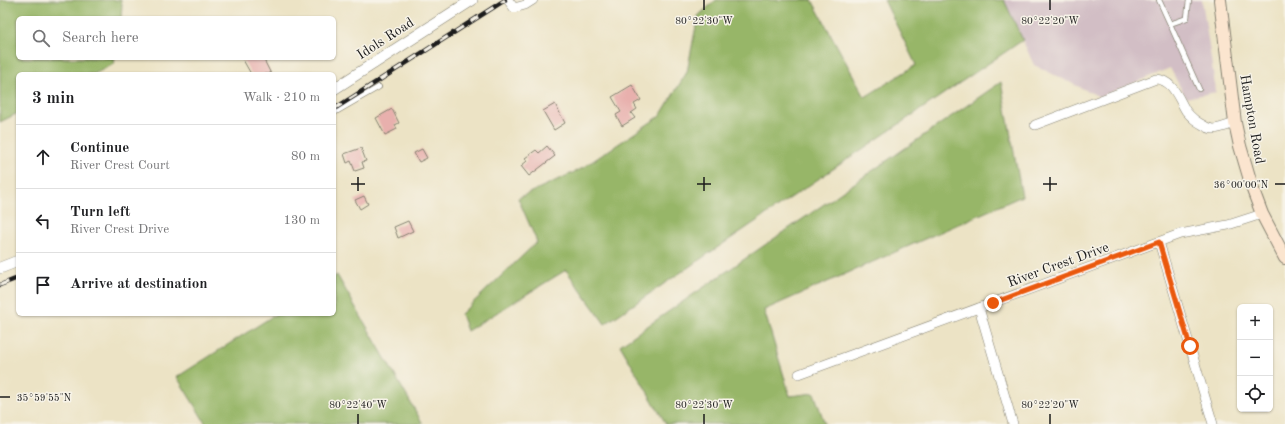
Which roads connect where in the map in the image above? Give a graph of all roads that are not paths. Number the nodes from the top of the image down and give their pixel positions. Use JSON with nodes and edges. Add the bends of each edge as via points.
{"nodes":[{"id":1,"x":472,"y":0,"type":"edge"},
{"id":2,"x":508,"y":0,"type":"edge"},
{"id":3,"x":533,"y":0,"type":"edge"},
{"id":4,"x":1159,"y":0,"type":"edge"},
{"id":5,"x":1189,"y":0,"type":"edge"},
{"id":6,"x":1220,"y":0,"type":"edge"},
{"id":7,"x":1170,"y":24,"type":"junction"},
{"id":8,"x":379,"y":87,"type":"dead end"},
{"id":9,"x":336,"y":88,"type":"edge"},
{"id":10,"x":1199,"y":89,"type":"dead end"},
{"id":11,"x":336,"y":112,"type":"edge"},
{"id":12,"x":1236,"y":124,"type":"junction"},
{"id":13,"x":1035,"y":125,"type":"dead end"},
{"id":14,"x":1262,"y":214,"type":"junction"},
{"id":15,"x":1159,"y":242,"type":"junction"},
{"id":16,"x":1285,"y":258,"type":"edge"},
{"id":17,"x":16,"y":262,"type":"edge"},
{"id":18,"x":0,"y":268,"type":"edge"},
{"id":19,"x":979,"y":308,"type":"junction"},
{"id":20,"x":799,"y":374,"type":"dead end"},
{"id":21,"x":1013,"y":424,"type":"edge"},
{"id":22,"x":1213,"y":424,"type":"edge"}],
"edges":[{"from":1,"to":9,"type":"street","name":"Idols Road"},
{"from":2,"to":3,"type":"street","via":[[514,8]]},
{"from":4,"to":7,"type":"lane"},
{"from":5,"to":7,"type":"lane","via":[[1187,18]]},
{"from":6,"to":12,"type":"main road","name":"Hampton Road"},
{"from":7,"to":10,"type":"lane"},
{"from":8,"to":11,"type":"lane"},
{"from":12,"to":13,"type":"street","via":[[1214,129],[1200,124],[1187,112],[1169,84],[1156,79]]},
{"from":12,"to":14,"type":"main road","name":"Hampton Road","via":[[1246,171]]},
{"from":14,"to":15,"type":"street","name":"River Crest Drive","via":[[1228,225],[1194,230]]},
{"from":14,"to":16,"type":"main road","name":"Hampton Road"},
{"from":15,"to":19,"type":"street","name":"River Crest Drive"},
{"from":15,"to":22,"type":"street"},
{"from":17,"to":18,"type":"street"},
{"from":19,"to":20,"type":"street","name":"River Crest Drive"},
{"from":19,"to":21,"type":"street"}]}
